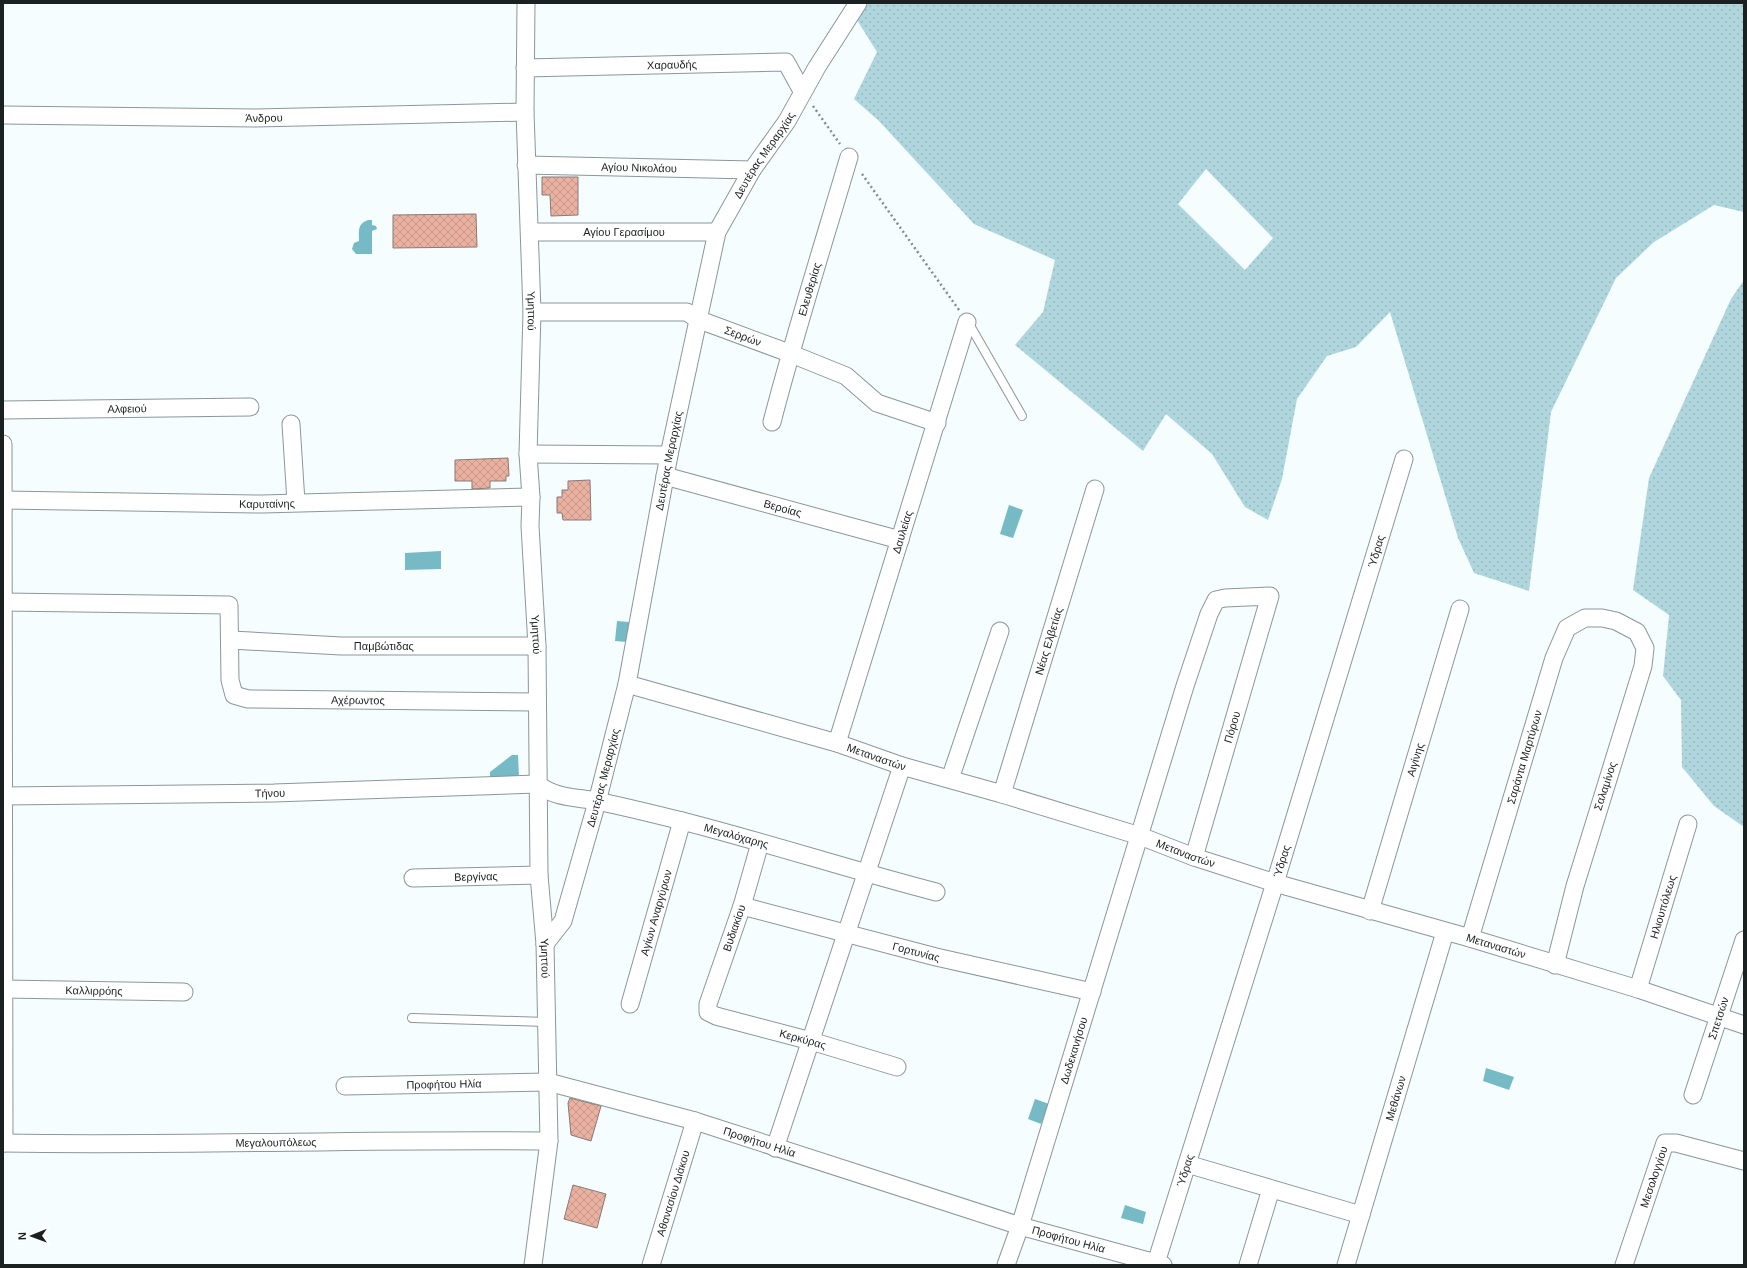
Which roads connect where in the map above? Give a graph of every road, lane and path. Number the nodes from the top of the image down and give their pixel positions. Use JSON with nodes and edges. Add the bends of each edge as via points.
{"nodes":[{"id":1,"x":526,"y":3,"type":"edge"},
{"id":2,"x":858,"y":3,"type":"edge"},
{"id":3,"x":525,"y":68,"type":"junction"},
{"id":4,"x":802,"y":90,"type":"junction"},
{"id":5,"x":524,"y":112,"type":"junction"},
{"id":6,"x":3,"y":115,"type":"edge"},
{"id":7,"x":849,"y":157,"type":"junction"},
{"id":8,"x":526,"y":165,"type":"junction"},
{"id":9,"x":752,"y":170,"type":"junction"},
{"id":10,"x":530,"y":232,"type":"junction"},
{"id":11,"x":717,"y":232,"type":"junction"},
{"id":12,"x":532,"y":312,"type":"junction"},
{"id":13,"x":697,"y":319,"type":"junction"},
{"id":14,"x":967,"y":322,"type":"junction"},
{"id":15,"x":790,"y":353,"type":"junction"},
{"id":16,"x":250,"y":407,"type":"dead end"},
{"id":17,"x":3,"y":410,"type":"edge"},
{"id":18,"x":1022,"y":416,"type":"dead end"},
{"id":19,"x":772,"y":422,"type":"dead end"},
{"id":20,"x":936,"y":423,"type":"junction"},
{"id":21,"x":291,"y":424,"type":"dead end"},
{"id":22,"x":3,"y":444,"type":"edge"},
{"id":23,"x":528,"y":454,"type":"junction"},
{"id":24,"x":669,"y":455,"type":"junction"},
{"id":25,"x":1404,"y":459,"type":"dead end"},
{"id":26,"x":665,"y":476,"type":"junction"},
{"id":27,"x":1095,"y":488,"type":"dead end"},
{"id":28,"x":531,"y":497,"type":"junction"},
{"id":29,"x":3,"y":500,"type":"edge"},
{"id":30,"x":296,"y":502,"type":"junction"},
{"id":31,"x":900,"y":540,"type":"junction"},
{"id":32,"x":1270,"y":596,"type":"joint"},
{"id":33,"x":3,"y":602,"type":"edge"},
{"id":34,"x":1460,"y":609,"type":"dead end"},
{"id":35,"x":1616,"y":621,"type":"joint"},
{"id":36,"x":1000,"y":631,"type":"dead end"},
{"id":37,"x":230,"y":640,"type":"junction"},
{"id":38,"x":537,"y":646,"type":"junction"},
{"id":39,"x":627,"y":684,"type":"junction"},
{"id":40,"x":537,"y":702,"type":"junction"},
{"id":41,"x":838,"y":743,"type":"junction"},
{"id":42,"x":902,"y":766,"type":"junction"},
{"id":43,"x":950,"y":779,"type":"junction"},
{"id":44,"x":537,"y":784,"type":"junction"},
{"id":45,"x":1002,"y":794,"type":"junction"},
{"id":46,"x":4,"y":796,"type":"edge"},
{"id":47,"x":597,"y":802,"type":"junction"},
{"id":48,"x":3,"y":818,"type":"edge"},
{"id":49,"x":682,"y":821,"type":"junction"},
{"id":50,"x":1688,"y":824,"type":"dead end"},
{"id":51,"x":1140,"y":836,"type":"junction"},
{"id":52,"x":760,"y":843,"type":"junction"},
{"id":53,"x":1194,"y":857,"type":"junction"},
{"id":54,"x":867,"y":874,"type":"junction"},
{"id":55,"x":539,"y":875,"type":"junction"},
{"id":56,"x":413,"y":878,"type":"dead end"},
{"id":57,"x":1275,"y":883,"type":"junction"},
{"id":58,"x":936,"y":892,"type":"dead end"},
{"id":59,"x":742,"y":906,"type":"junction"},
{"id":60,"x":1370,"y":911,"type":"junction"},
{"id":61,"x":1445,"y":932,"type":"junction"},
{"id":62,"x":847,"y":934,"type":"junction"},
{"id":63,"x":1470,"y":938,"type":"junction"},
{"id":64,"x":1744,"y":940,"type":"edge"},
{"id":65,"x":545,"y":944,"type":"junction"},
{"id":66,"x":1555,"y":965,"type":"junction"},
{"id":67,"x":1638,"y":989,"type":"junction"},
{"id":68,"x":4,"y":990,"type":"edge"},
{"id":69,"x":184,"y":992,"type":"dead end"},
{"id":70,"x":1092,"y":992,"type":"junction"},
{"id":71,"x":630,"y":1004,"type":"dead end"},
{"id":72,"x":708,"y":1012,"type":"joint"},
{"id":73,"x":1719,"y":1016,"type":"junction"},
{"id":74,"x":412,"y":1018,"type":"dead end"},
{"id":75,"x":546,"y":1022,"type":"junction"},
{"id":76,"x":1744,"y":1025,"type":"edge"},
{"id":77,"x":811,"y":1041,"type":"junction"},
{"id":78,"x":898,"y":1067,"type":"dead end"},
{"id":79,"x":548,"y":1082,"type":"junction"},
{"id":80,"x":345,"y":1086,"type":"dead end"},
{"id":81,"x":1693,"y":1096,"type":"dead end"},
{"id":82,"x":695,"y":1121,"type":"junction"},
{"id":83,"x":549,"y":1141,"type":"junction"},
{"id":84,"x":3,"y":1143,"type":"edge"},
{"id":85,"x":775,"y":1148,"type":"junction"},
{"id":86,"x":1744,"y":1161,"type":"edge"},
{"id":87,"x":1187,"y":1164,"type":"junction"},
{"id":88,"x":1271,"y":1189,"type":"junction"},
{"id":89,"x":1361,"y":1215,"type":"junction"},
{"id":90,"x":1020,"y":1226,"type":"junction"},
{"id":91,"x":1130,"y":1261,"type":"edge"},
{"id":92,"x":1160,"y":1264,"type":"edge"},
{"id":93,"x":533,"y":1265,"type":"edge"},
{"id":94,"x":651,"y":1265,"type":"edge"},
{"id":95,"x":1006,"y":1265,"type":"edge"},
{"id":96,"x":1248,"y":1265,"type":"edge"},
{"id":97,"x":1346,"y":1265,"type":"edge"},
{"id":98,"x":1624,"y":1265,"type":"edge"}],
"edges":[{"from":1,"to":3,"type":"street","name":"Υμηττού"},
{"from":2,"to":4,"type":"street","name":"Δευτέρας Μεραρχίας"},
{"from":3,"to":4,"type":"street","name":"Χαραυδής","via":[[786,62]]},
{"from":3,"to":5,"type":"street","name":"Υμηττού"},
{"from":4,"to":7,"type":"path"},
{"from":4,"to":9,"type":"street","name":"Δευτέρας Μεραρχίας","via":[[786,121]]},
{"from":5,"to":6,"type":"street","name":"Άνδρου","via":[[256,118]]},
{"from":5,"to":8,"type":"street","name":"Υμηττού"},
{"from":7,"to":14,"type":"path"},
{"from":7,"to":15,"type":"street","name":"Ελευθερίας"},
{"from":8,"to":9,"type":"street","name":"Αγίου Νικολάου"},
{"from":8,"to":10,"type":"street","name":"Υμηττού"},
{"from":9,"to":11,"type":"street","name":"Δευτέρας Μεραρχίας"},
{"from":10,"to":11,"type":"street","name":"Αγίου Γερασίμου"},
{"from":10,"to":12,"type":"street","name":"Υμηττού"},
{"from":11,"to":13,"type":"street","name":"Δευτέρας Μεραρχίας"},
{"from":12,"to":13,"type":"street","name":"Σερρών","via":[[686,312]]},
{"from":12,"to":23,"type":"street","name":"Υμηττού"},
{"from":13,"to":15,"type":"street","name":"Σερρών"},
{"from":13,"to":24,"type":"street","name":"Δευτέρας Μεραρχίας"},
{"from":14,"to":18,"type":"lane"},
{"from":14,"to":20,"type":"street","name":"Δαυλείας"},
{"from":15,"to":19,"type":"street","name":"Ελευθερίας"},
{"from":15,"to":20,"type":"street","name":"Σερρών","via":[[846,376],[877,403]]},
{"from":16,"to":17,"type":"street","name":"Αλφειού"},
{"from":20,"to":31,"type":"street","name":"Δαυλείας"},
{"from":21,"to":30,"type":"street"},
{"from":22,"to":29,"type":"street"},
{"from":23,"to":24,"type":"street"},
{"from":23,"to":28,"type":"street","name":"Υμηττού"},
{"from":24,"to":26,"type":"street","name":"Δευτέρας Μεραρχίας"},
{"from":25,"to":57,"type":"street","name":"Ύδρας"},
{"from":26,"to":31,"type":"street","name":"Βεροίας"},
{"from":26,"to":39,"type":"street","name":"Δευτέρας Μεραρχίας"},
{"from":27,"to":45,"type":"street","name":"Νέας Ελβετίας"},
{"from":28,"to":30,"type":"street","name":"Καρυταίνης"},
{"from":28,"to":38,"type":"street","name":"Υμηττού","via":[[530,526]]},
{"from":29,"to":30,"type":"street","name":"Καρυταίνης","via":[[262,504]]},
{"from":29,"to":33,"type":"street"},
{"from":31,"to":41,"type":"street","name":"Δαυλείας"},
{"from":32,"to":51,"type":"street","name":"Δωδεκανήσου","via":[[1216,600],[1185,686]]},
{"from":32,"to":53,"type":"street","name":"Πόρου"},
{"from":33,"to":37,"type":"street","via":[[229,605]]},
{"from":33,"to":46,"type":"street"},
{"from":34,"to":60,"type":"street","name":"Αιγίνης"},
{"from":35,"to":63,"type":"street","name":"Σαράντα Μαρτύρων","via":[[1585,618],[1567,628],[1554,658]]},
{"from":35,"to":66,"type":"street","name":"Σαλαμίνος","via":[[1637,632],[1645,648],[1643,666],[1577,879]]},
{"from":36,"to":43,"type":"street"},
{"from":37,"to":38,"type":"street","name":"Παμβώτιδας","via":[[342,646]]},
{"from":37,"to":40,"type":"street","name":"Αχέρωντος","via":[[230,680],[234,695],[248,699]]},
{"from":38,"to":40,"type":"street","name":"Υμηττού"},
{"from":39,"to":41,"type":"street","name":"Μεταναστών"},
{"from":39,"to":47,"type":"street","name":"Δευτέρας Μεραρχίας"},
{"from":40,"to":44,"type":"street","name":"Υμηττού"},
{"from":41,"to":42,"type":"street","name":"Μεταναστών"},
{"from":42,"to":43,"type":"street","name":"Μεταναστών"},
{"from":42,"to":54,"type":"street"},
{"from":43,"to":45,"type":"street","name":"Μεταναστών"},
{"from":44,"to":46,"type":"street","name":"Τήνου","via":[[274,793]]},
{"from":44,"to":47,"type":"street","name":"Μεγαλόχαρης","via":[[547,792]]},
{"from":44,"to":55,"type":"street","name":"Υμηττού"},
{"from":45,"to":51,"type":"street","name":"Μεταναστών"},
{"from":46,"to":48,"type":"street"},
{"from":47,"to":49,"type":"street","name":"Μεγαλόχαρης"},
{"from":47,"to":65,"type":"street","name":"Δευτέρας Μεραρχίας","via":[[563,921]]},
{"from":48,"to":68,"type":"street"},
{"from":49,"to":52,"type":"street","name":"Μεγαλόχαρης"},
{"from":49,"to":71,"type":"street","name":"Αγίων Αναργύρων"},
{"from":50,"to":67,"type":"street","name":"Ηλιουπόλεως"},
{"from":51,"to":53,"type":"street","name":"Μεταναστών"},
{"from":51,"to":70,"type":"street","name":"Δωδεκανήσου"},
{"from":52,"to":54,"type":"street","name":"Μεγαλόχαρης"},
{"from":52,"to":59,"type":"street","name":"Βυδιακίου"},
{"from":53,"to":57,"type":"street","name":"Μεταναστών"},
{"from":54,"to":58,"type":"street","name":"Μεγαλόχαρης"},
{"from":54,"to":62,"type":"street"},
{"from":55,"to":56,"type":"street","name":"Βεργίνας"},
{"from":55,"to":65,"type":"street","name":"Υμηττού"},
{"from":57,"to":60,"type":"street","name":"Μεταναστών"},
{"from":57,"to":87,"type":"street","name":"Ύδρας"},
{"from":59,"to":62,"type":"street","name":"Γορτυνίας"},
{"from":59,"to":72,"type":"street","name":"Βυδιακίου","via":[[708,1004]]},
{"from":60,"to":61,"type":"street","name":"Μεταναστών"},
{"from":61,"to":63,"type":"street","name":"Μεταναστών"},
{"from":61,"to":89,"type":"street","name":"Μεθάνων"},
{"from":62,"to":70,"type":"street","name":"Γορτυνίας"},
{"from":62,"to":77,"type":"street"},
{"from":63,"to":66,"type":"street","name":"Μεταναστών"},
{"from":64,"to":73,"type":"street","name":"Σπετσών"},
{"from":65,"to":75,"type":"street","name":"Υμηττού"},
{"from":66,"to":67,"type":"street","name":"Μεταναστών"},
{"from":67,"to":73,"type":"street","name":"Μεταναστών"},
{"from":68,"to":69,"type":"street","name":"Καλλιρρόης"},
{"from":68,"to":84,"type":"street"},
{"from":70,"to":90,"type":"street","name":"Δωδεκανήσου"},
{"from":72,"to":77,"type":"street","name":"Κερκύρας"},
{"from":73,"to":76,"type":"street","name":"Μεταναστών"},
{"from":73,"to":81,"type":"street","name":"Σπετσών"},
{"from":74,"to":75,"type":"lane"},
{"from":75,"to":79,"type":"street","name":"Υμηττού"},
{"from":77,"to":78,"type":"street","name":"Κερκύρας"},
{"from":77,"to":85,"type":"street"},
{"from":79,"to":80,"type":"street","name":"Προφήτου Ηλία"},
{"from":79,"to":82,"type":"street","name":"Προφήτου Ηλία"},
{"from":79,"to":83,"type":"street","name":"Υμηττού"},
{"from":82,"to":85,"type":"street","name":"Προφήτου Ηλία"},
{"from":82,"to":94,"type":"street","name":"Αθανασίου Διάκου"},
{"from":83,"to":84,"type":"street","name":"Μεγαλουπόλεως","via":[[439,1140],[143,1145]]},
{"from":83,"to":93,"type":"street","name":"Υμηττού"},
{"from":85,"to":90,"type":"street","name":"Προφήτου Ηλία"},
{"from":86,"to":98,"type":"street","name":"Μεσολογγίου","via":[[1676,1142],[1665,1143]]},
{"from":87,"to":88,"type":"street"},
{"from":87,"to":92,"type":"street","name":"Ύδρας"},
{"from":88,"to":89,"type":"street"},
{"from":88,"to":96,"type":"street"},
{"from":89,"to":97,"type":"street","name":"Μεθάνων"},
{"from":90,"to":91,"type":"street","name":"Προφήτου Ηλία"},
{"from":90,"to":95,"type":"street","name":"Δωδεκανήσου"},
{"from":91,"to":92,"type":"street","name":"Προφήτου Ηλία"}]}
